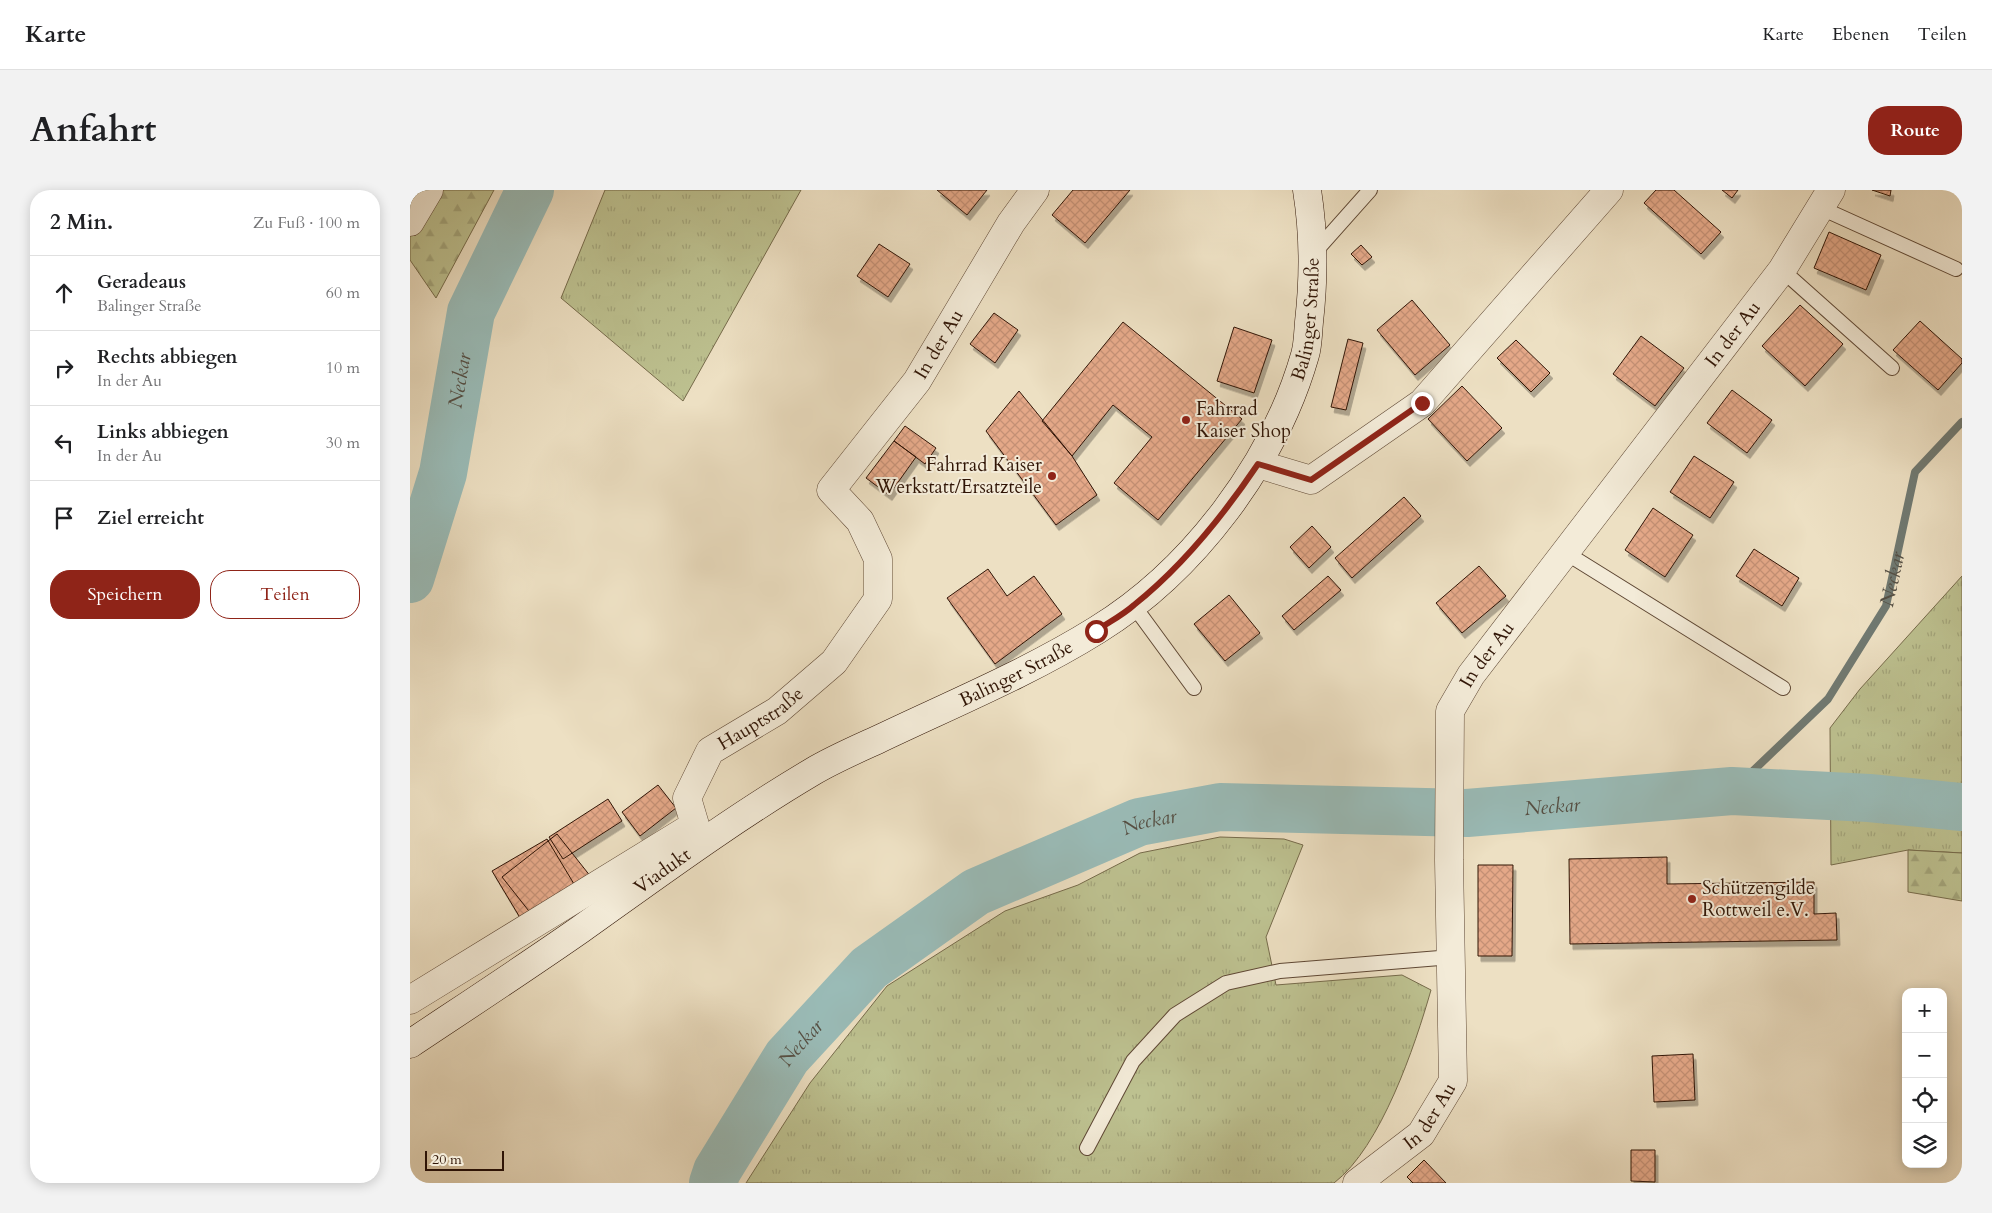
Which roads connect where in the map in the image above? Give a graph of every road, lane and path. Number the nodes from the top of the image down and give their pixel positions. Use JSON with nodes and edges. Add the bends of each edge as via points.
{"nodes":[{"id":1,"x":429,"y":190,"type":"edge"},
{"id":2,"x":1035,"y":190,"type":"edge"},
{"id":3,"x":1307,"y":190,"type":"edge"},
{"id":4,"x":1370,"y":190,"type":"edge"},
{"id":5,"x":1609,"y":190,"type":"edge"},
{"id":6,"x":1826,"y":199,"type":"edge"},
{"id":7,"x":410,"y":222,"type":"edge"},
{"id":8,"x":1314,"y":253,"type":"junction"},
{"id":9,"x":1956,"y":268,"type":"dead end"},
{"id":10,"x":1782,"y":270,"type":"junction"},
{"id":11,"x":1892,"y":368,"type":"dead end"},
{"id":12,"x":1258,"y":464,"type":"junction"},
{"id":13,"x":832,"y":490,"type":"joint"},
{"id":14,"x":1566,"y":553,"type":"junction"},
{"id":15,"x":1134,"y":606,"type":"junction"},
{"id":16,"x":1194,"y":688,"type":"dead end"},
{"id":17,"x":1783,"y":688,"type":"dead end"},
{"id":18,"x":926,"y":716,"type":"joint"},
{"id":19,"x":1452,"y":957,"type":"junction"},
{"id":20,"x":410,"y":1000,"type":"edge"},
{"id":21,"x":410,"y":1044,"type":"edge"},
{"id":22,"x":1087,"y":1148,"type":"dead end"},
{"id":23,"x":1357,"y":1183,"type":"edge"}],
"edges":[{"from":1,"to":7,"type":"street"},
{"from":2,"to":13,"type":"street","name":"In der Au","via":[[1011,223],[917,381]]},
{"from":3,"to":8,"type":"street","name":"Balinger Straße"},
{"from":4,"to":8,"type":"lane"},
{"from":5,"to":12,"type":"street","via":[[1422,403],[1311,480]]},
{"from":6,"to":9,"type":"lane"},
{"from":6,"to":10,"type":"street","name":"In der Au"},
{"from":8,"to":12,"type":"street","name":"Balinger Straße","via":[[1306,353],[1285,410]]},
{"from":10,"to":11,"type":"lane"},
{"from":10,"to":14,"type":"street","name":"In der Au"},
{"from":12,"to":15,"type":"street","name":"Balinger Straße","via":[[1229,506],[1190,551]]},
{"from":13,"to":20,"type":"street","name":"Hauptstraße","via":[[860,521],[878,559],[878,599],[834,662],[777,711],[710,751],[687,798],[695,825]]},
{"from":14,"to":17,"type":"lane"},
{"from":14,"to":19,"type":"street","name":"In der Au","via":[[1471,675],[1450,711]]},
{"from":15,"to":16,"type":"lane"},
{"from":15,"to":18,"type":"street","name":"Balinger Straße","via":[[1045,659]]},
{"from":18,"to":21,"type":"street","name":"Viadukt","via":[[816,769],[729,822],[579,930]]},
{"from":19,"to":22,"type":"lane","via":[[1280,972],[1226,983],[1175,1016],[1133,1061]]},
{"from":19,"to":23,"type":"street","name":"In der Au","via":[[1454,1081],[1421,1134]]}]}
